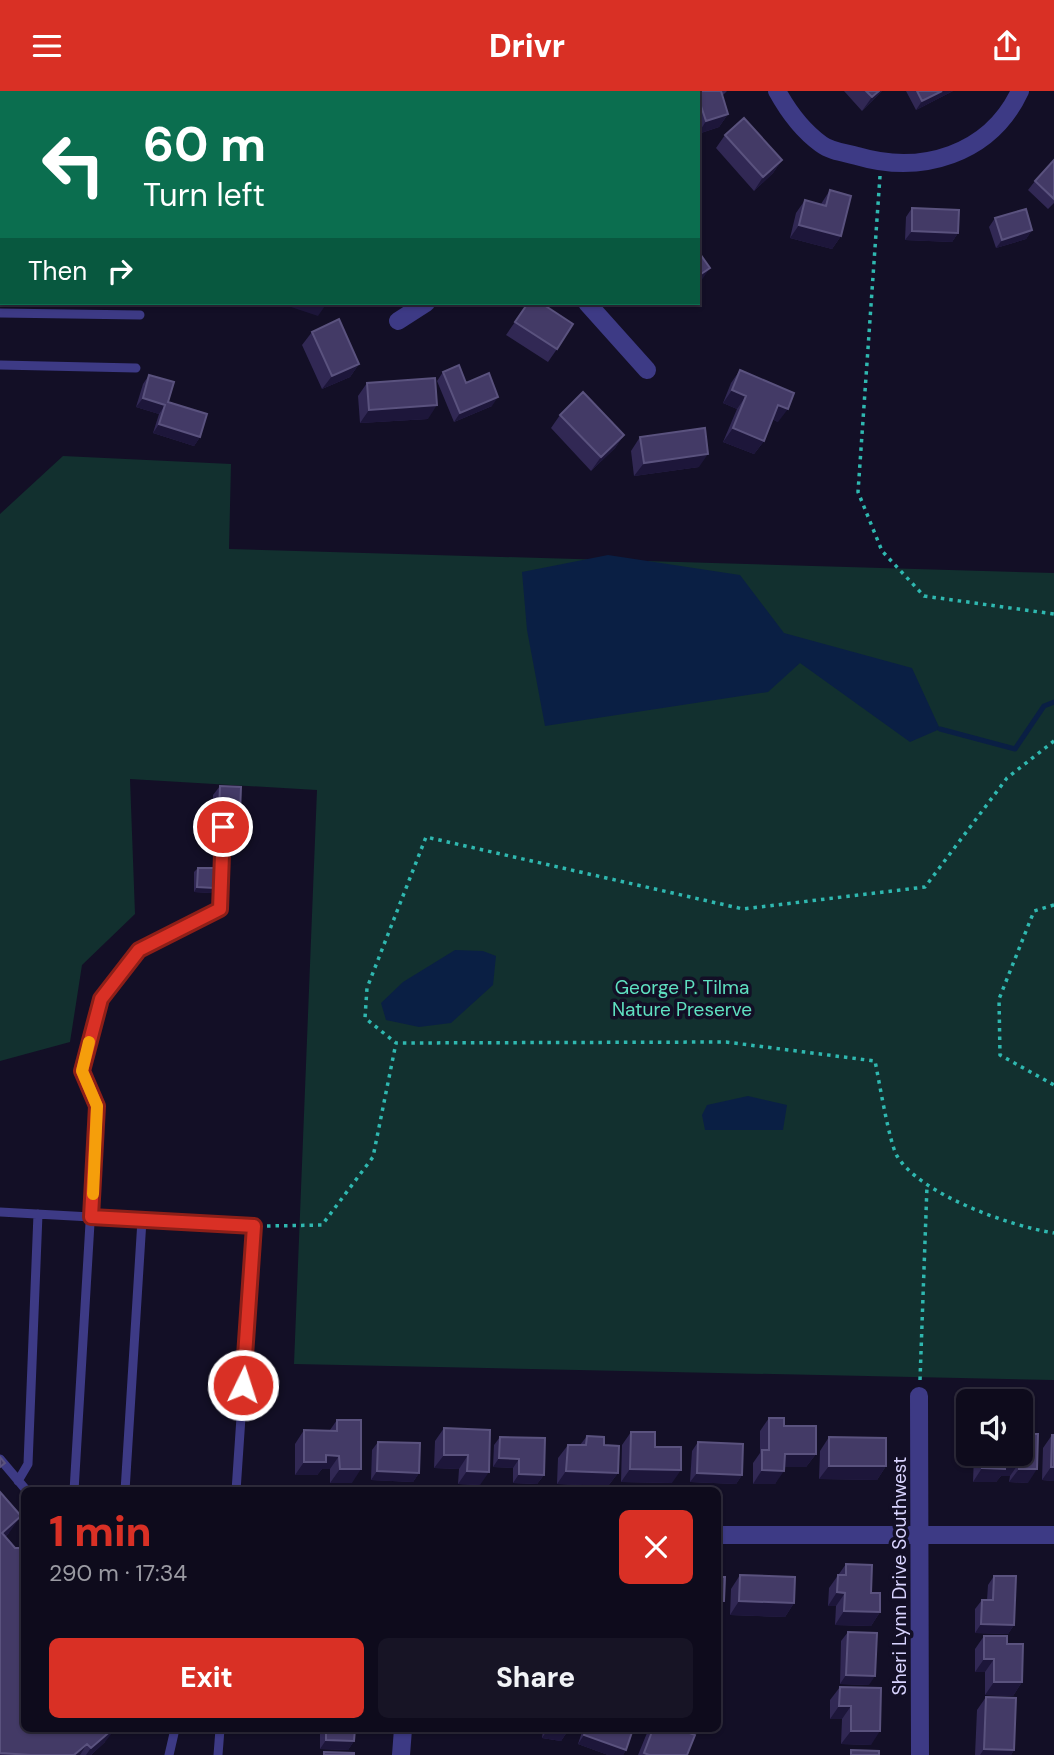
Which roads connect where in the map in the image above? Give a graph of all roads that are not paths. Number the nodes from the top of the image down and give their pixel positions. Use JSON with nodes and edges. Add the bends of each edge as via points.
{"nodes":[{"id":1,"x":777,"y":91,"type":"edge"},
{"id":2,"x":1020,"y":91,"type":"edge"},
{"id":3,"x":423,"y":305,"type":"edge"},
{"id":4,"x":589,"y":305,"type":"edge"},
{"id":5,"x":0,"y":313,"type":"edge"},
{"id":6,"x":140,"y":315,"type":"dead end"},
{"id":7,"x":398,"y":321,"type":"dead end"},
{"id":8,"x":0,"y":365,"type":"edge"},
{"id":9,"x":136,"y":367,"type":"dead end"},
{"id":10,"x":647,"y":370,"type":"dead end"},
{"id":11,"x":223,"y":827,"type":"dead end"},
{"id":12,"x":0,"y":1212,"type":"edge"},
{"id":13,"x":38,"y":1214,"type":"junction"},
{"id":14,"x":91,"y":1217,"type":"junction"},
{"id":15,"x":142,"y":1220,"type":"junction"},
{"id":16,"x":919,"y":1396,"type":"road end"},
{"id":17,"x":0,"y":1459,"type":"edge"},
{"id":18,"x":18,"y":1481,"type":"junction"},
{"id":19,"x":23,"y":1487,"type":"edge"},
{"id":20,"x":74,"y":1487,"type":"edge"},
{"id":21,"x":125,"y":1487,"type":"edge"},
{"id":22,"x":236,"y":1487,"type":"edge"},
{"id":23,"x":721,"y":1535,"type":"edge"},
{"id":24,"x":920,"y":1535,"type":"junction"},
{"id":25,"x":1054,"y":1535,"type":"edge"},
{"id":26,"x":175,"y":1732,"type":"edge"},
{"id":27,"x":220,"y":1732,"type":"edge"},
{"id":28,"x":402,"y":1732,"type":"edge"},
{"id":29,"x":169,"y":1755,"type":"edge"},
{"id":30,"x":218,"y":1755,"type":"edge"},
{"id":31,"x":401,"y":1755,"type":"edge"},
{"id":32,"x":920,"y":1755,"type":"edge"}],
"edges":[{"from":1,"to":2,"type":"street","via":[[823,147],[881,164],[947,158],[975,144],[1013,105]]},
{"from":3,"to":7,"type":"street"},
{"from":4,"to":10,"type":"street"},
{"from":5,"to":6,"type":"lane"},
{"from":8,"to":9,"type":"lane"},
{"from":11,"to":14,"type":"lane","via":[[220,909],[139,950],[101,999],[82,1071],[97,1106]]},
{"from":12,"to":13,"type":"lane"},
{"from":13,"to":14,"type":"lane"},
{"from":13,"to":18,"type":"lane","via":[[28,1464]]},
{"from":14,"to":15,"type":"lane"},
{"from":14,"to":20,"type":"lane"},
{"from":15,"to":21,"type":"lane"},
{"from":15,"to":22,"type":"lane","via":[[254,1226]]},
{"from":16,"to":24,"type":"street","name":"Sheri Lynn Drive Southwest"},
{"from":17,"to":18,"type":"lane"},
{"from":18,"to":19,"type":"lane"},
{"from":23,"to":24,"type":"street"},
{"from":24,"to":25,"type":"street"},
{"from":24,"to":32,"type":"street","name":"Sheri Lynn Drive Southwest"},
{"from":26,"to":29,"type":"lane"},
{"from":27,"to":30,"type":"lane"},
{"from":28,"to":31,"type":"street"}]}
